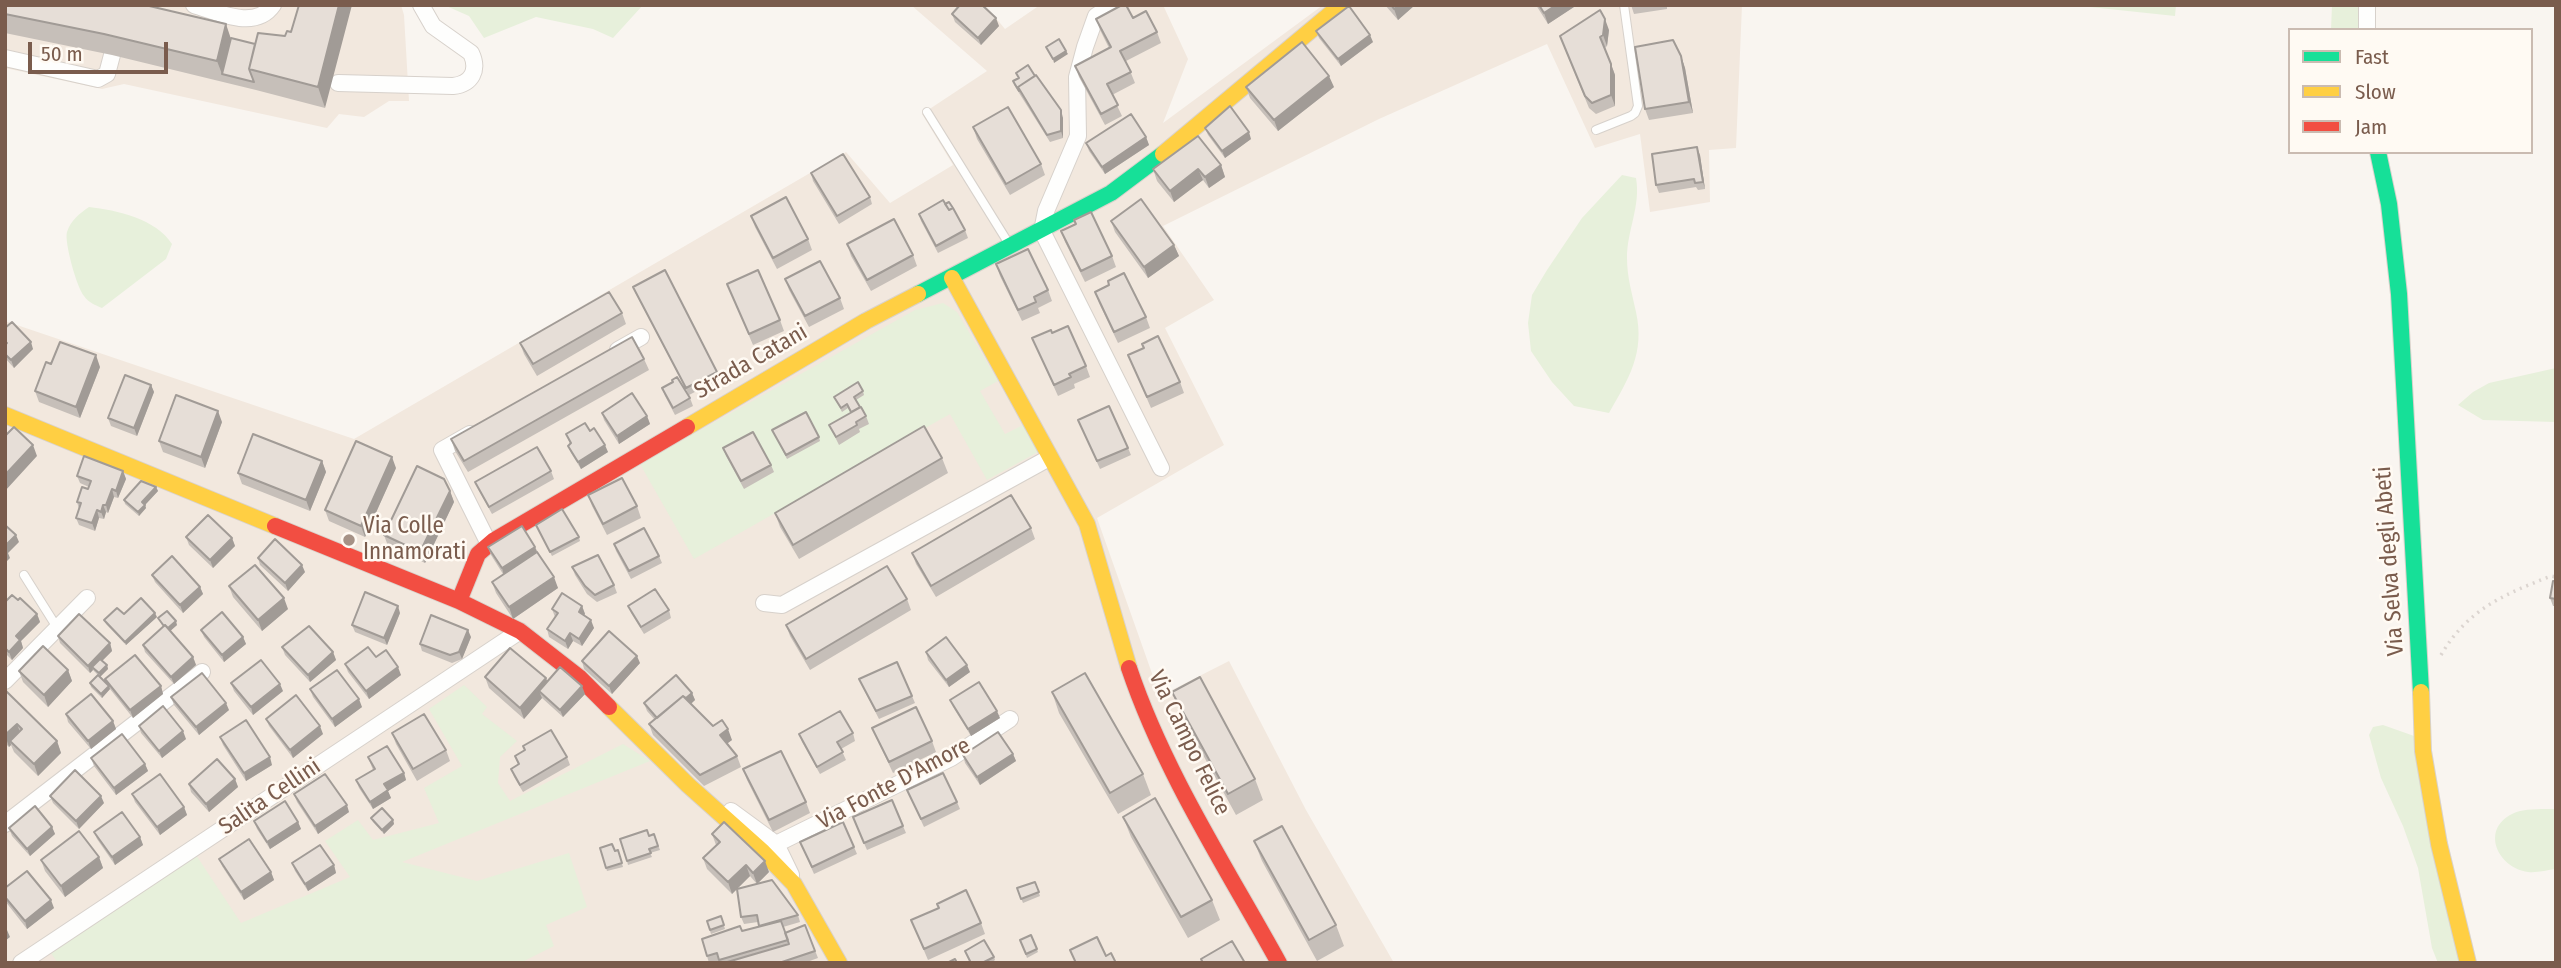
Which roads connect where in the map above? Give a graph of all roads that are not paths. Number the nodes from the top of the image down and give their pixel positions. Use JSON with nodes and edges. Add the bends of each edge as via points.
{"nodes":[{"id":1,"x":194,"y":5,"type":"edge"},
{"id":2,"x":273,"y":5,"type":"edge"},
{"id":3,"x":421,"y":5,"type":"edge"},
{"id":4,"x":1113,"y":5,"type":"edge"},
{"id":5,"x":1341,"y":5,"type":"edge"},
{"id":6,"x":1624,"y":5,"type":"edge"},
{"id":7,"x":2367,"y":5,"type":"edge"},
{"id":8,"x":2367,"y":28,"type":"edge"},
{"id":9,"x":111,"y":55,"type":"edge"},
{"id":10,"x":5,"y":58,"type":"edge"},
{"id":11,"x":338,"y":83,"type":"dead end"},
{"id":12,"x":927,"y":112,"type":"dead end"},
{"id":13,"x":1596,"y":130,"type":"dead end"},
{"id":14,"x":2378,"y":154,"type":"edge"},
{"id":15,"x":1042,"y":231,"type":"junction"},
{"id":16,"x":1011,"y":247,"type":"junction"},
{"id":17,"x":952,"y":278,"type":"junction"},
{"id":18,"x":641,"y":337,"type":"dead end"},
{"id":19,"x":606,"y":357,"type":"edge"},
{"id":20,"x":5,"y":415,"type":"edge"},
{"id":21,"x":489,"y":424,"type":"edge"},
{"id":22,"x":1049,"y":458,"type":"junction"},
{"id":23,"x":1161,"y":468,"type":"dead end"},
{"id":24,"x":489,"y":544,"type":"junction"},
{"id":25,"x":23,"y":575,"type":"dead end"},
{"id":26,"x":87,"y":598,"type":"dead end"},
{"id":27,"x":459,"y":601,"type":"junction"},
{"id":28,"x":764,"y":603,"type":"dead end"},
{"id":29,"x":58,"y":629,"type":"junction"},
{"id":30,"x":520,"y":631,"type":"junction"},
{"id":31,"x":202,"y":672,"type":"edge"},
{"id":32,"x":7,"y":676,"type":"edge"},
{"id":33,"x":1010,"y":719,"type":"dead end"},
{"id":34,"x":717,"y":810,"type":"junction"},
{"id":35,"x":5,"y":824,"type":"edge"},
{"id":36,"x":776,"y":844,"type":"junction"},
{"id":37,"x":794,"y":884,"type":"junction"},
{"id":38,"x":21,"y":963,"type":"edge"},
{"id":39,"x":839,"y":963,"type":"edge"},
{"id":40,"x":1279,"y":963,"type":"edge"},
{"id":41,"x":2468,"y":963,"type":"edge"}],
"edges":[{"from":1,"to":2,"type":"street","via":[[256,19]]},
{"from":3,"to":11,"type":"street","via":[[433,26],[471,53],[475,66],[466,83]]},
{"from":4,"to":15,"type":"street","via":[[1096,16],[1085,47],[1077,77],[1078,136]]},
{"from":5,"to":15,"type":"street","name":"Strada Catani","via":[[1155,161],[1111,193]]},
{"from":6,"to":13,"type":"lane","via":[[1638,106],[1631,116]]},
{"from":7,"to":8,"type":"street"},
{"from":9,"to":10,"type":"street","via":[[107,74],[98,79]]},
{"from":12,"to":16,"type":"lane"},
{"from":14,"to":41,"type":"street","name":"Via Selva degli Abeti","via":[[2399,294],[2423,751],[2439,844]]},
{"from":15,"to":16,"type":"street","name":"Strada Catani"},
{"from":15,"to":23,"type":"street"},
{"from":16,"to":17,"type":"street","name":"Strada Catani"},
{"from":17,"to":22,"type":"street","name":"Via Campo Felice"},
{"from":17,"to":24,"type":"street","name":"Strada Catani","via":[[866,321]]},
{"from":18,"to":19,"type":"street"},
{"from":20,"to":27,"type":"street"},
{"from":21,"to":24,"type":"street","via":[[442,450]]},
{"from":22,"to":28,"type":"street","via":[[782,605]]},
{"from":22,"to":40,"type":"street","name":"Via Campo Felice","via":[[1087,524],[1145,713]]},
{"from":24,"to":27,"type":"street","name":"Strada Catani","via":[[478,554]]},
{"from":25,"to":29,"type":"lane"},
{"from":26,"to":29,"type":"street"},
{"from":27,"to":30,"type":"street"},
{"from":29,"to":32,"type":"street"},
{"from":30,"to":34,"type":"street","via":[[579,677]]},
{"from":30,"to":38,"type":"street","name":"Salita Cellini"},
{"from":31,"to":35,"type":"street"},
{"from":33,"to":36,"type":"street","name":"Via Fonte D'Amore","via":[[951,758]]},
{"from":34,"to":36,"type":"street","via":[[726,807]]},
{"from":34,"to":37,"type":"street"},
{"from":36,"to":37,"type":"street"},
{"from":37,"to":39,"type":"street"}]}
